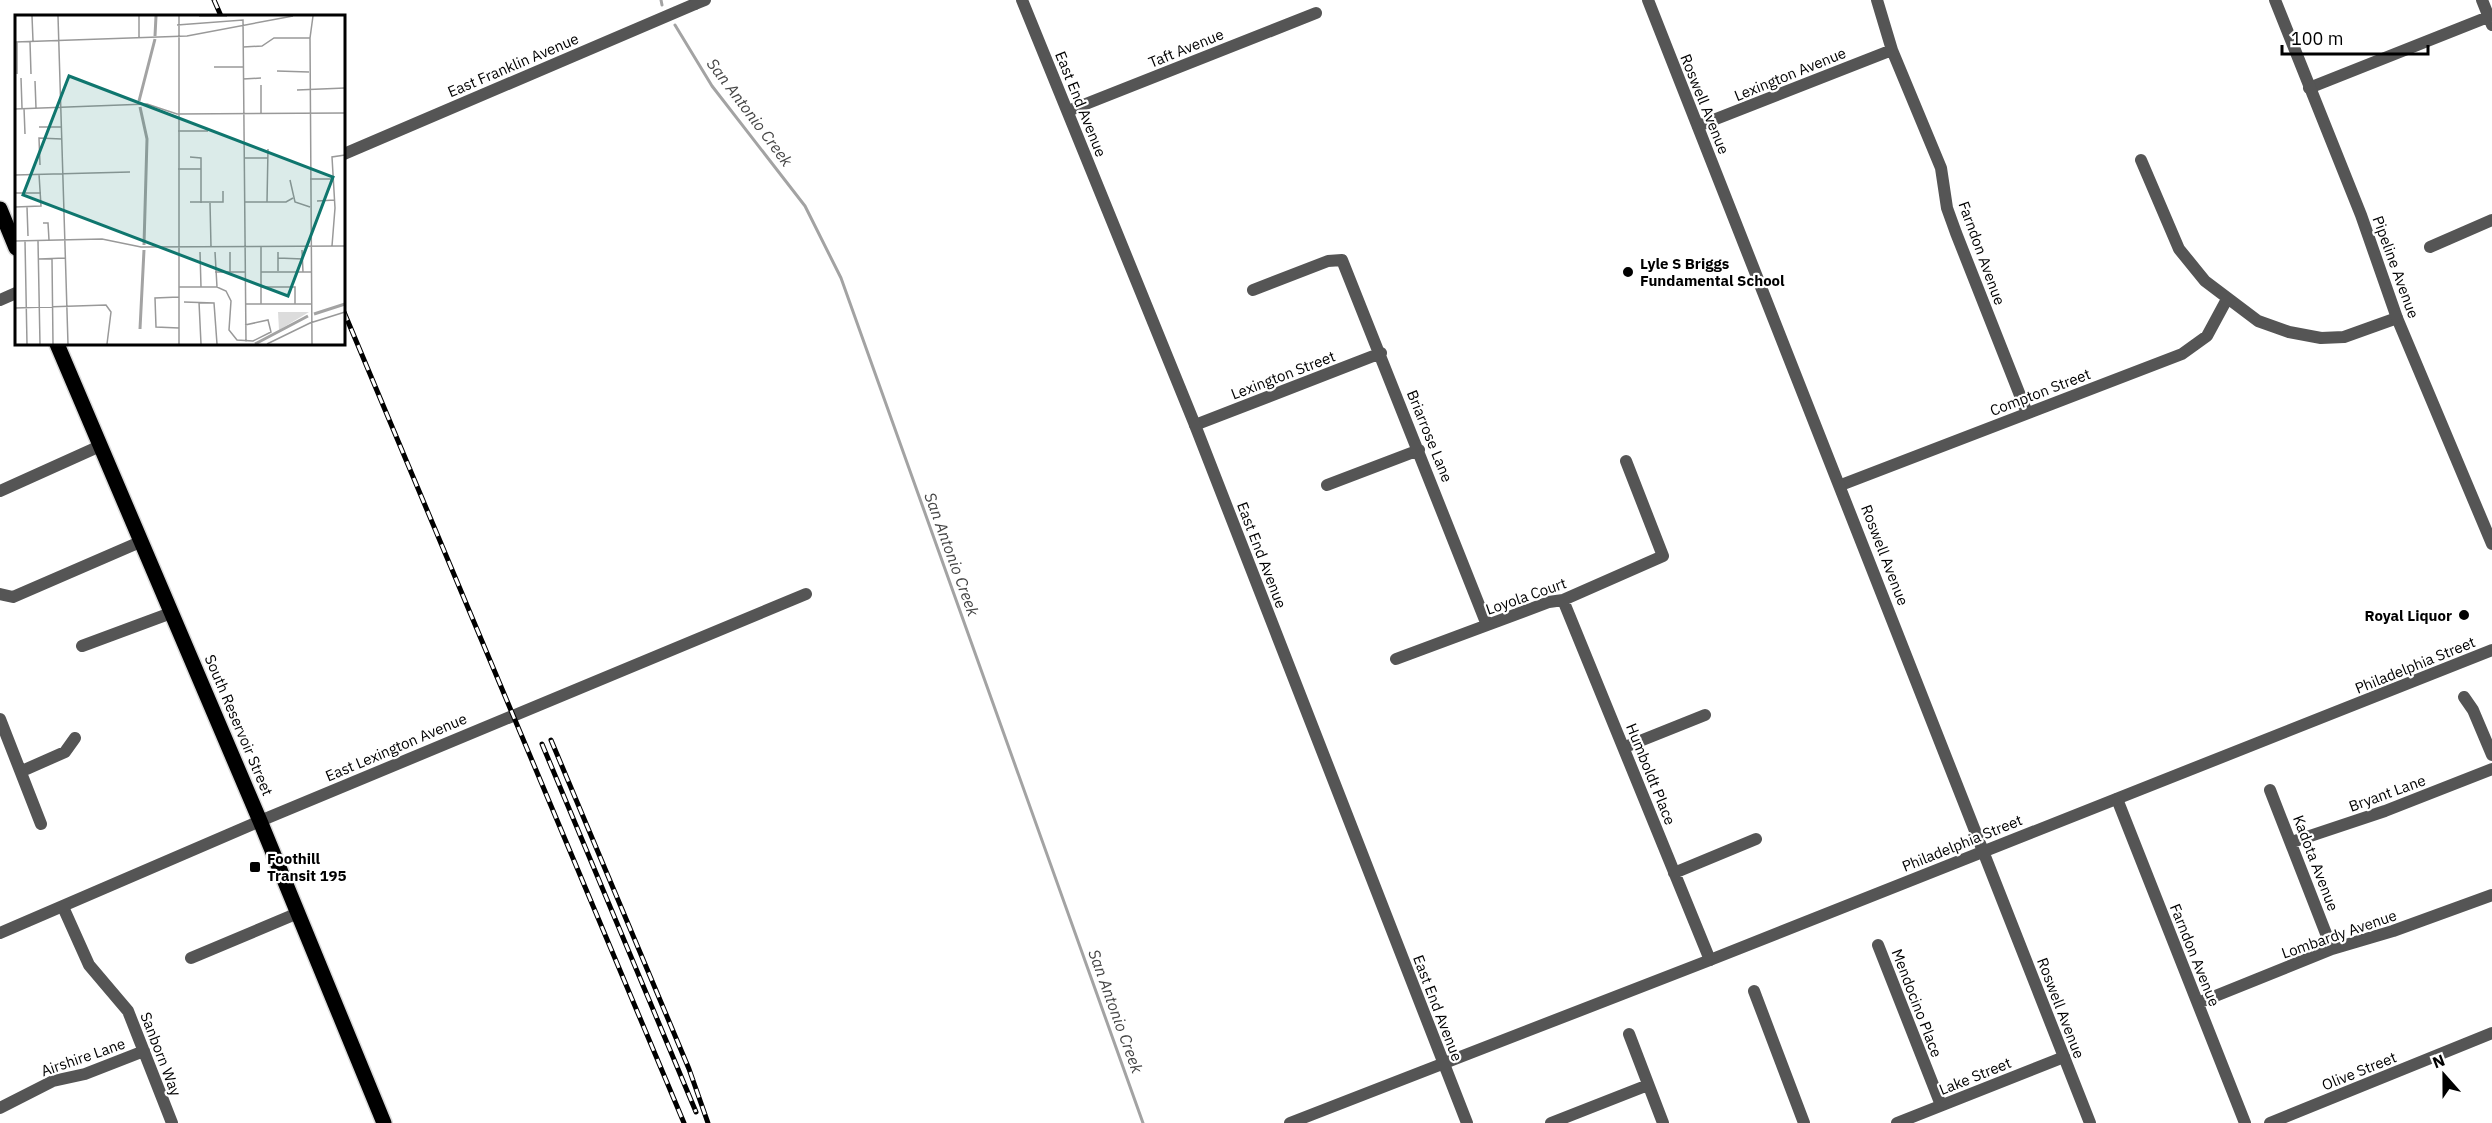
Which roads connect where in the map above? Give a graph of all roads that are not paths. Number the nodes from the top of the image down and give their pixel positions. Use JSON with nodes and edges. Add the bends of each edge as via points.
{"nodes":[{"id":1,"x":1022,"y":0,"type":"edge"},
{"id":2,"x":1648,"y":0,"type":"edge"},
{"id":3,"x":1876,"y":0,"type":"edge"},
{"id":4,"x":2275,"y":0,"type":"edge"},
{"id":5,"x":2482,"y":0,"type":"edge"},
{"id":6,"x":700,"y":2,"type":"edge"},
{"id":7,"x":1316,"y":14,"type":"dead end"},
{"id":8,"x":2490,"y":21,"type":"edge"},
{"id":9,"x":1892,"y":50,"type":"junction"},
{"id":10,"x":2309,"y":88,"type":"junction"},
{"id":11,"x":1068,"y":111,"type":"junction"},
{"id":12,"x":1698,"y":126,"type":"junction"},
{"id":13,"x":345,"y":153,"type":"edge"},
{"id":14,"x":2141,"y":160,"type":"dead end"},
{"id":15,"x":0,"y":209,"type":"edge"},
{"id":16,"x":2492,"y":220,"type":"edge"},
{"id":17,"x":15,"y":246,"type":"edge"},
{"id":18,"x":2430,"y":247,"type":"dead end"},
{"id":19,"x":1253,"y":290,"type":"dead end"},
{"id":20,"x":15,"y":294,"type":"edge"},
{"id":21,"x":2227,"y":299,"type":"junction"},
{"id":22,"x":0,"y":300,"type":"edge"},
{"id":23,"x":2397,"y":318,"type":"junction"},
{"id":24,"x":57,"y":345,"type":"edge"},
{"id":25,"x":1381,"y":353,"type":"junction"},
{"id":26,"x":2027,"y":413,"type":"junction"},
{"id":27,"x":1195,"y":425,"type":"junction"},
{"id":28,"x":100,"y":446,"type":"junction"},
{"id":29,"x":1419,"y":450,"type":"junction"},
{"id":30,"x":1626,"y":461,"type":"dead end"},
{"id":31,"x":1327,"y":485,"type":"dead end"},
{"id":32,"x":1841,"y":485,"type":"junction"},
{"id":33,"x":0,"y":491,"type":"edge"},
{"id":34,"x":140,"y":542,"type":"junction"},
{"id":35,"x":2492,"y":544,"type":"edge"},
{"id":36,"x":0,"y":594,"type":"edge"},
{"id":37,"x":806,"y":594,"type":"dead end"},
{"id":38,"x":1563,"y":600,"type":"junction"},
{"id":39,"x":171,"y":613,"type":"junction"},
{"id":40,"x":1487,"y":625,"type":"junction"},
{"id":41,"x":82,"y":646,"type":"dead end"},
{"id":42,"x":2492,"y":650,"type":"edge"},
{"id":43,"x":1396,"y":659,"type":"dead end"},
{"id":44,"x":2464,"y":697,"type":"dead end"},
{"id":45,"x":1705,"y":715,"type":"dead end"},
{"id":46,"x":0,"y":719,"type":"edge"},
{"id":47,"x":75,"y":738,"type":"dead end"},
{"id":48,"x":1625,"y":747,"type":"junction"},
{"id":49,"x":2492,"y":755,"type":"edge"},
{"id":50,"x":2492,"y":769,"type":"edge"},
{"id":51,"x":22,"y":771,"type":"junction"},
{"id":52,"x":2270,"y":790,"type":"dead end"},
{"id":53,"x":2117,"y":799,"type":"junction"},
{"id":54,"x":260,"y":820,"type":"junction"},
{"id":55,"x":41,"y":824,"type":"dead end"},
{"id":56,"x":1756,"y":839,"type":"dead end"},
{"id":57,"x":2292,"y":842,"type":"junction"},
{"id":58,"x":1984,"y":850,"type":"junction"},
{"id":59,"x":1674,"y":873,"type":"junction"},
{"id":60,"x":2492,"y":895,"type":"edge"},
{"id":61,"x":63,"y":907,"type":"junction"},
{"id":62,"x":298,"y":913,"type":"junction"},
{"id":63,"x":0,"y":933,"type":"edge"},
{"id":64,"x":1878,"y":945,"type":"dead end"},
{"id":65,"x":2332,"y":949,"type":"junction"},
{"id":66,"x":191,"y":958,"type":"dead end"},
{"id":67,"x":1710,"y":960,"type":"junction"},
{"id":68,"x":1754,"y":991,"type":"dead end"},
{"id":69,"x":2198,"y":1003,"type":"junction"},
{"id":70,"x":2492,"y":1033,"type":"edge"},
{"id":71,"x":1629,"y":1034,"type":"dead end"},
{"id":72,"x":144,"y":1051,"type":"junction"},
{"id":73,"x":2064,"y":1057,"type":"junction"},
{"id":74,"x":1444,"y":1064,"type":"junction"},
{"id":75,"x":1648,"y":1085,"type":"junction"},
{"id":76,"x":1941,"y":1105,"type":"junction"},
{"id":77,"x":0,"y":1108,"type":"edge"},
{"id":78,"x":172,"y":1123,"type":"edge"},
{"id":79,"x":384,"y":1123,"type":"edge"},
{"id":80,"x":1290,"y":1123,"type":"edge"},
{"id":81,"x":1467,"y":1123,"type":"edge"},
{"id":82,"x":1551,"y":1123,"type":"edge"},
{"id":83,"x":1663,"y":1123,"type":"edge"},
{"id":84,"x":1804,"y":1123,"type":"edge"},
{"id":85,"x":1897,"y":1123,"type":"edge"},
{"id":86,"x":2090,"y":1123,"type":"edge"},
{"id":87,"x":2245,"y":1123,"type":"edge"},
{"id":88,"x":2270,"y":1123,"type":"edge"}],
"edges":[{"from":1,"to":11,"type":"street","name":"East End Avenue"},
{"from":2,"to":12,"type":"street","name":"Roswell Avenue"},
{"from":3,"to":9,"type":"street","name":"Farndon Avenue"},
{"from":4,"to":10,"type":"street","name":"Pipeline Avenue"},
{"from":5,"to":8,"type":"street"},
{"from":6,"to":13,"type":"street","name":"East Franklin Avenue"},
{"from":7,"to":11,"type":"street","name":"Taft Avenue"},
{"from":8,"to":10,"type":"street"},
{"from":9,"to":12,"type":"street","name":"Lexington Avenue"},
{"from":9,"to":26,"type":"street","name":"Farndon Avenue","via":[[1941,168],[1947,208]]},
{"from":10,"to":23,"type":"street","name":"Pipeline Avenue","via":[[2361,215]]},
{"from":11,"to":27,"type":"street","name":"East End Avenue"},
{"from":12,"to":32,"type":"street","name":"Roswell Avenue"},
{"from":14,"to":21,"type":"street","via":[[2179,249],[2205,281]]},
{"from":15,"to":17,"type":"main road"},
{"from":16,"to":18,"type":"street"},
{"from":19,"to":25,"type":"street","name":"Briarrose Lane","via":[[1328,261],[1342,260]]},
{"from":20,"to":22,"type":"street"},
{"from":21,"to":23,"type":"street","via":[[2258,321],[2321,338],[2344,337]]},
{"from":21,"to":26,"type":"street","name":"Compton Street","via":[[2207,336],[2182,354]]},
{"from":23,"to":35,"type":"street","name":"Pipeline Avenue"},
{"from":24,"to":28,"type":"main road","name":"South Reservoir Street"},
{"from":25,"to":27,"type":"street","name":"Lexington Street"},
{"from":25,"to":29,"type":"street","name":"Briarrose Lane"},
{"from":26,"to":32,"type":"street","name":"Compton Street"},
{"from":27,"to":74,"type":"street","name":"East End Avenue"},
{"from":28,"to":33,"type":"street"},
{"from":28,"to":34,"type":"main road","name":"South Reservoir Street"},
{"from":29,"to":31,"type":"street"},
{"from":29,"to":40,"type":"street","name":"Briarrose Lane"},
{"from":30,"to":38,"type":"street","name":"Loyola Court","via":[[1663,556]]},
{"from":32,"to":58,"type":"street","name":"Roswell Avenue"},
{"from":34,"to":36,"type":"street","via":[[13,597]]},
{"from":34,"to":39,"type":"main road","name":"South Reservoir Street"},
{"from":37,"to":54,"type":"street","name":"East Lexington Avenue"},
{"from":38,"to":40,"type":"street","name":"Loyola Court"},
{"from":38,"to":48,"type":"street","name":"Humboldt Place"},
{"from":39,"to":41,"type":"street"},
{"from":39,"to":54,"type":"main road","name":"South Reservoir Street"},
{"from":40,"to":43,"type":"street","name":"Loyola Court"},
{"from":42,"to":53,"type":"street","name":"Philadelphia Street"},
{"from":44,"to":49,"type":"street"},
{"from":45,"to":48,"type":"street"},
{"from":46,"to":51,"type":"street"},
{"from":47,"to":51,"type":"street","via":[[65,752]]},
{"from":48,"to":59,"type":"street","name":"Humboldt Place"},
{"from":50,"to":57,"type":"street","name":"Bryant Lane"},
{"from":51,"to":55,"type":"street"},
{"from":52,"to":57,"type":"street","name":"Kadota Avenue"},
{"from":53,"to":58,"type":"street","name":"Philadelphia Street"},
{"from":53,"to":69,"type":"street","name":"Farndon Avenue"},
{"from":54,"to":61,"type":"street","name":"East Lexington Avenue"},
{"from":54,"to":62,"type":"main road","name":"South Reservoir Street"},
{"from":56,"to":59,"type":"street"},
{"from":57,"to":65,"type":"street","name":"Kadota Avenue"},
{"from":58,"to":67,"type":"street","name":"Philadelphia Street"},
{"from":58,"to":73,"type":"street","name":"Roswell Avenue"},
{"from":59,"to":67,"type":"street","name":"Humboldt Place"},
{"from":60,"to":65,"type":"street","name":"Lombardy Avenue"},
{"from":61,"to":63,"type":"street","name":"East Lexington Avenue"},
{"from":61,"to":72,"type":"street","name":"Sanborn Way","via":[[89,965],[128,1011]]},
{"from":62,"to":66,"type":"street"},
{"from":62,"to":79,"type":"main road","name":"South Reservoir Street"},
{"from":64,"to":76,"type":"street","name":"Mendocino Place"},
{"from":65,"to":69,"type":"street","name":"Lombardy Avenue"},
{"from":67,"to":74,"type":"street","name":"Philadelphia Street"},
{"from":68,"to":84,"type":"street"},
{"from":69,"to":87,"type":"street","name":"Farndon Avenue"},
{"from":70,"to":88,"type":"street","name":"Olive Street"},
{"from":71,"to":75,"type":"street"},
{"from":72,"to":77,"type":"street","name":"Airshire Lane","via":[[85,1074],[53,1081]]},
{"from":72,"to":78,"type":"street","name":"Sanborn Way"},
{"from":73,"to":76,"type":"street","name":"Lake Street"},
{"from":73,"to":86,"type":"street","name":"Roswell Avenue"},
{"from":74,"to":80,"type":"street","name":"Philadelphia Street"},
{"from":74,"to":81,"type":"street","name":"East End Avenue"},
{"from":75,"to":82,"type":"street"},
{"from":75,"to":83,"type":"street"},
{"from":76,"to":85,"type":"street","name":"Lake Street"}]}
